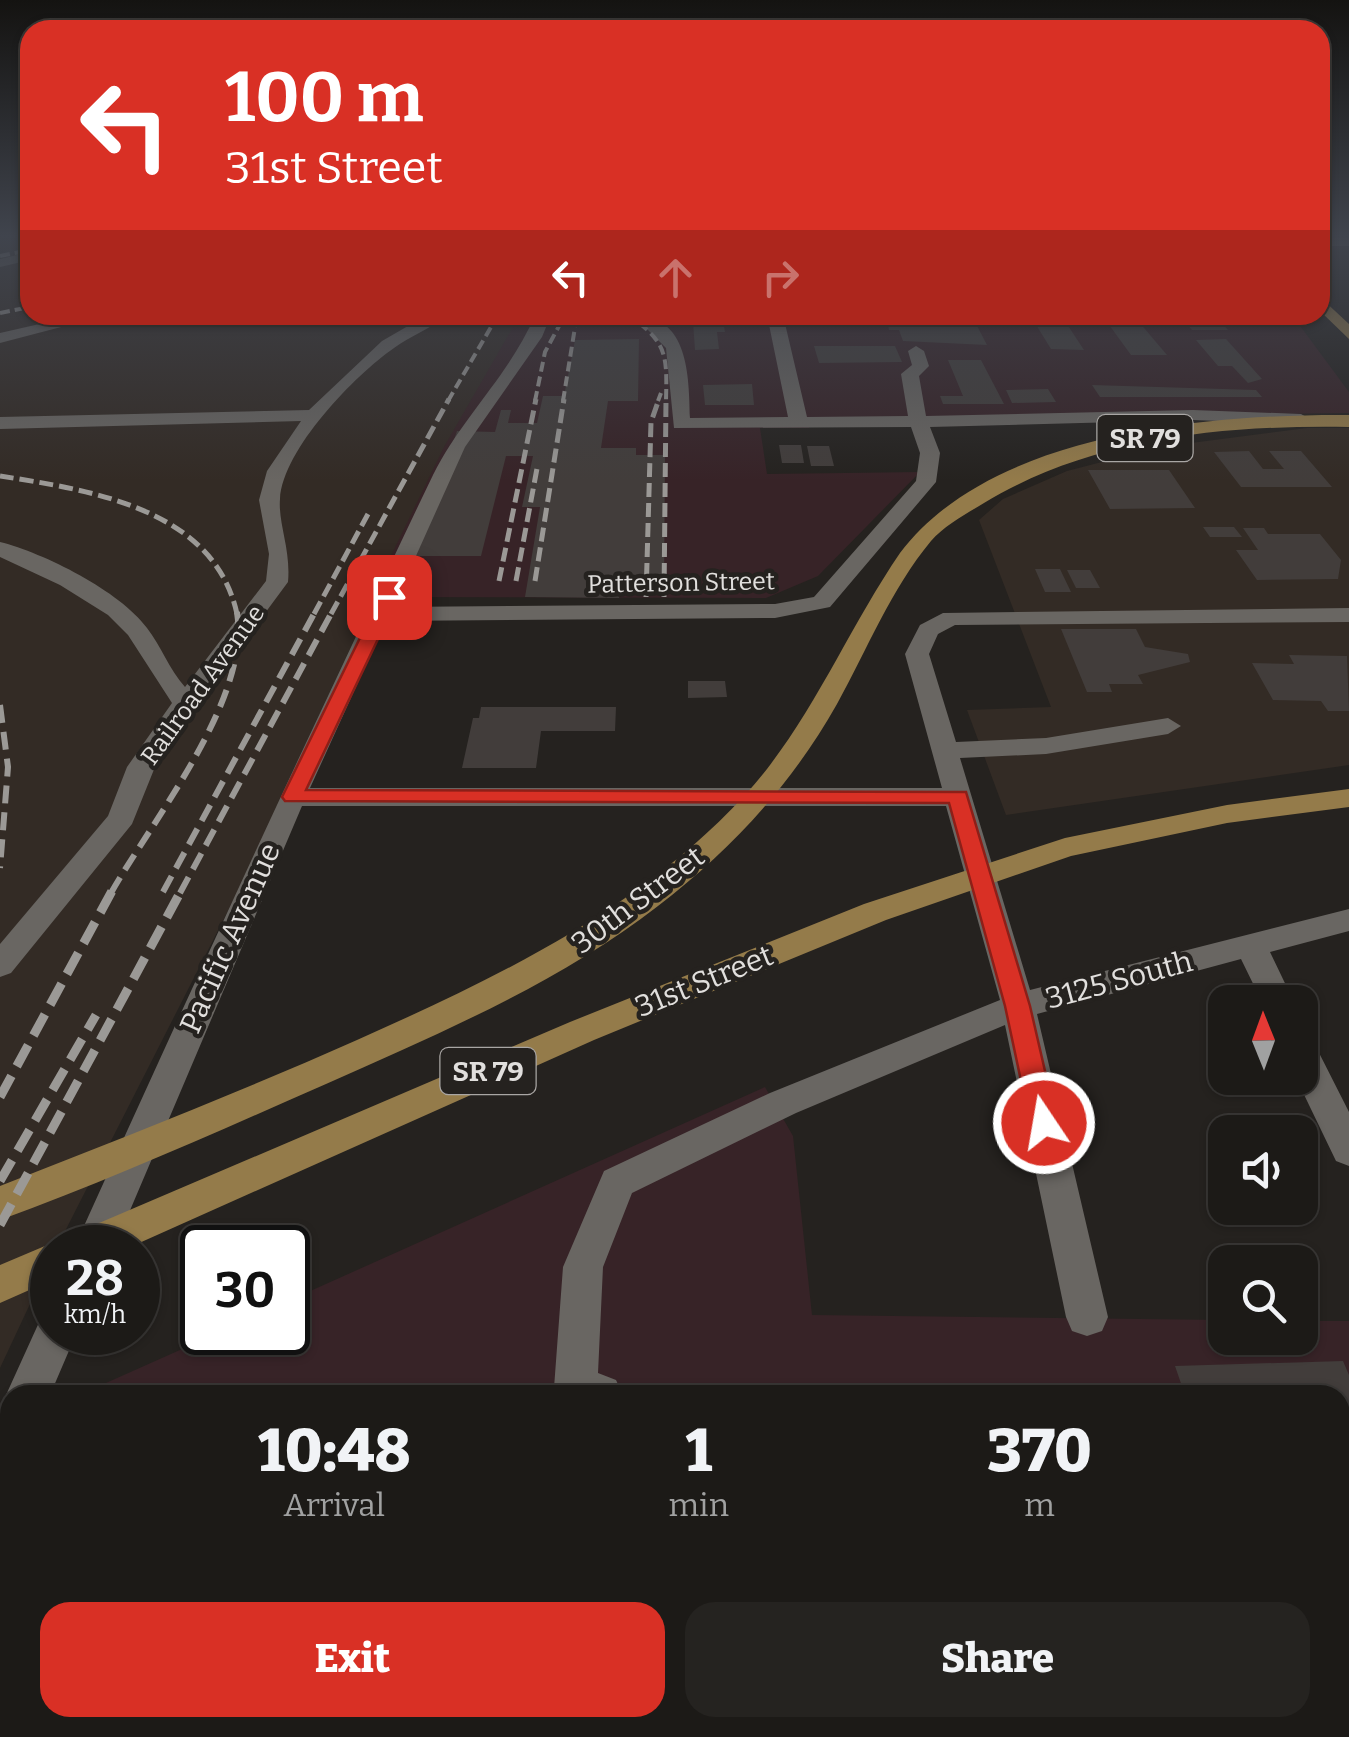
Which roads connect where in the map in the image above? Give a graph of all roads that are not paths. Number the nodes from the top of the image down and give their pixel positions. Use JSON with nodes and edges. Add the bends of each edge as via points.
{"nodes":[{"id":1,"x":56,"y":325,"type":"edge"},
{"id":2,"x":421,"y":325,"type":"edge"},
{"id":3,"x":539,"y":325,"type":"edge"},
{"id":4,"x":656,"y":325,"type":"edge"},
{"id":5,"x":777,"y":325,"type":"edge"},
{"id":6,"x":0,"y":338,"type":"edge"},
{"id":7,"x":916,"y":351,"type":"dead end"},
{"id":8,"x":314,"y":415,"type":"junction"},
{"id":9,"x":1319,"y":420,"type":"junction"},
{"id":10,"x":1349,"y":421,"type":"edge"},
{"id":11,"x":0,"y":422,"type":"edge"},
{"id":12,"x":921,"y":423,"type":"junction"},
{"id":13,"x":798,"y":424,"type":"junction"},
{"id":14,"x":0,"y":549,"type":"edge"},
{"id":15,"x":380,"y":614,"type":"junction"},
{"id":16,"x":1349,"y":615,"type":"edge"},
{"id":17,"x":186,"y":702,"type":"junction"},
{"id":18,"x":1168,"y":726,"type":"dead end"},
{"id":19,"x":945,"y":751,"type":"junction"},
{"id":20,"x":958,"y":796,"type":"junction"},
{"id":21,"x":292,"y":797,"type":"junction"},
{"id":22,"x":1349,"y":798,"type":"edge"},
{"id":23,"x":1349,"y":920,"type":"edge"},
{"id":24,"x":1250,"y":946,"type":"junction"},
{"id":25,"x":0,"y":965,"type":"edge"},
{"id":26,"x":1270,"y":985,"type":"edge"},
{"id":27,"x":1018,"y":1006,"type":"junction"},
{"id":28,"x":1318,"y":1085,"type":"edge"},
{"id":29,"x":1349,"y":1150,"type":"edge"},
{"id":30,"x":0,"y":1203,"type":"edge"},
{"id":31,"x":103,"y":1225,"type":"edge"},
{"id":32,"x":138,"y":1225,"type":"edge"},
{"id":33,"x":30,"y":1271,"type":"edge"},
{"id":34,"x":0,"y":1284,"type":"edge"},
{"id":35,"x":1087,"y":1317,"type":"dead end"},
{"id":36,"x":46,"y":1355,"type":"edge"},
{"id":37,"x":32,"y":1385,"type":"edge"},
{"id":38,"x":576,"y":1385,"type":"edge"}],
"edges":[{"from":1,"to":6,"type":"street"},
{"from":2,"to":8,"type":"street","name":"Railroad Avenue","via":[[388,344]]},
{"from":3,"to":15,"type":"street","name":"Pacific Avenue","via":[[456,447]]},
{"from":4,"to":13,"type":"street","name":"30th Street","via":[[677,349],[681,424]]},
{"from":5,"to":13,"type":"street"},
{"from":7,"to":12,"type":"street","name":"Patterson Street","via":[[921,366],[910,374]]},
{"from":8,"to":11,"type":"street"},
{"from":8,"to":17,"type":"street","name":"Railroad Avenue","via":[[276,471],[269,500],[280,554],[276,582]]},
{"from":9,"to":10,"type":"main road","name":"30th Street","number":"SR 79"},
{"from":9,"to":12,"type":"street","name":"30th Street","via":[[1194,415]]},
{"from":9,"to":30,"type":"main road","name":"30th Street","number":"SR 79","via":[[1136,439],[1054,462],[981,495],[926,532],[809,730],[764,791],[692,864],[544,968],[308,1078]]},
{"from":12,"to":13,"type":"street","name":"30th Street"},
{"from":12,"to":15,"type":"street","name":"Patterson Street","via":[[930,453],[926,482],[822,602],[775,611]]},
{"from":14,"to":17,"type":"street","via":[[62,577],[128,620],[167,688]]},
{"from":15,"to":21,"type":"street","name":"Pacific Avenue"},
{"from":16,"to":19,"type":"street","via":[[951,618],[928,630],[917,654]]},
{"from":17,"to":25,"type":"street","name":"Railroad Avenue","via":[[141,767],[122,818]]},
{"from":18,"to":19,"type":"street","via":[[1046,746]]},
{"from":19,"to":20,"type":"street"},
{"from":20,"to":21,"type":"street"},
{"from":20,"to":27,"type":"street"},
{"from":21,"to":31,"type":"street","name":"Pacific Avenue"},
{"from":22,"to":32,"type":"main road","name":"31st Street","number":"SR 79","via":[[1228,814],[1065,848],[875,912],[582,1030]]},
{"from":23,"to":24,"type":"street","name":"3125 South"},
{"from":24,"to":26,"type":"street"},
{"from":24,"to":27,"type":"street","name":"3125 South"},
{"from":27,"to":35,"type":"street"},
{"from":27,"to":38,"type":"street","name":"3125 South","via":[[783,1103],[617,1182],[583,1267]]},
{"from":28,"to":29,"type":"street"},
{"from":33,"to":34,"type":"main road"},
{"from":36,"to":37,"type":"street"}]}
